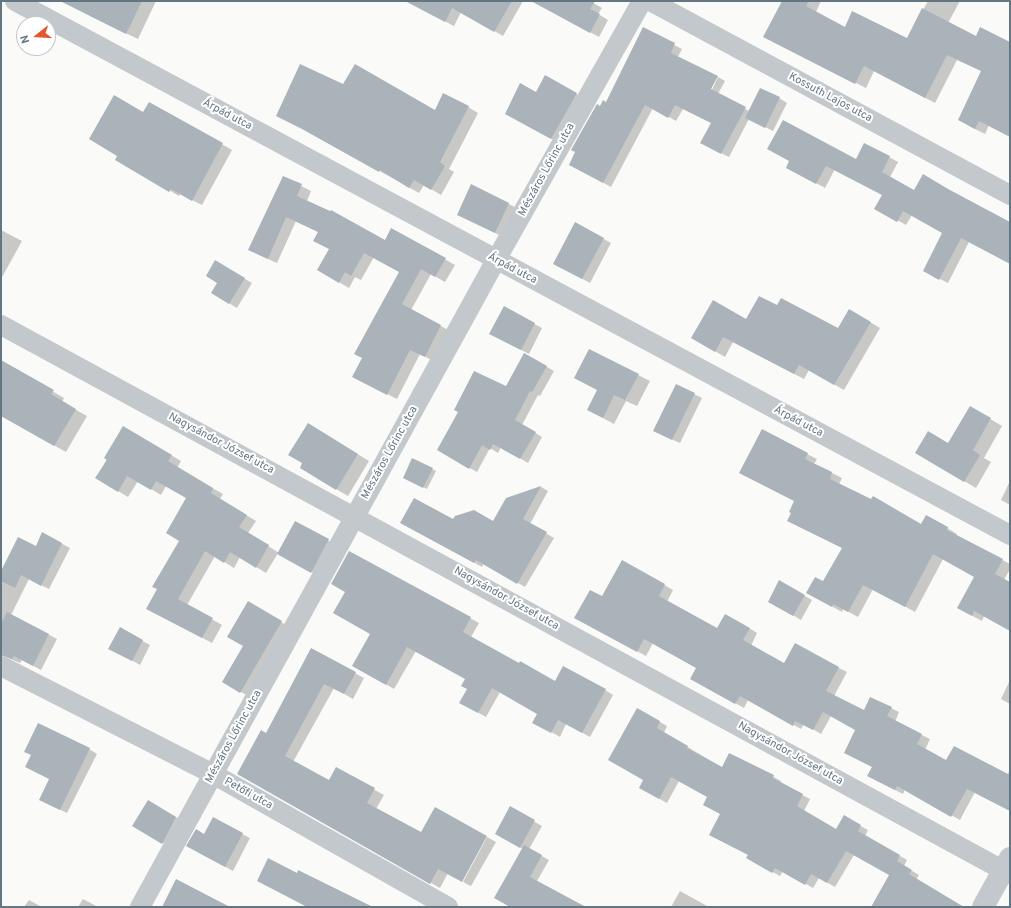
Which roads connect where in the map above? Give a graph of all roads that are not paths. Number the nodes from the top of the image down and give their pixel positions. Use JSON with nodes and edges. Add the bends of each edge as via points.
{"nodes":[{"id":1,"x":15,"y":1,"type":"edge"},
{"id":2,"x":642,"y":1,"type":"edge"},
{"id":3,"x":650,"y":1,"type":"edge"},
{"id":4,"x":1010,"y":195,"type":"edge"},
{"id":5,"x":496,"y":260,"type":"junction"},
{"id":6,"x":1,"y":325,"type":"edge"},
{"id":7,"x":355,"y":517,"type":"junction"},
{"id":8,"x":1010,"y":535,"type":"edge"},
{"id":9,"x":1,"y":666,"type":"edge"},
{"id":10,"x":213,"y":774,"type":"junction"},
{"id":11,"x":1008,"y":867,"type":"edge"},
{"id":12,"x":140,"y":907,"type":"edge"},
{"id":13,"x":448,"y":907,"type":"edge"},
{"id":14,"x":983,"y":907,"type":"edge"}],
"edges":[{"from":1,"to":5,"type":"street","name":"Árpád utca"},
{"from":2,"to":5,"type":"street","name":"Mészáros Lőrinc utca"},
{"from":3,"to":4,"type":"street","name":"Kossuth Lajos utca"},
{"from":5,"to":7,"type":"street","name":"Mészáros Lőrinc utca"},
{"from":5,"to":8,"type":"street","name":"Árpád utca"},
{"from":6,"to":7,"type":"street","name":"Nagysándor József utca"},
{"from":7,"to":10,"type":"street","name":"Mészáros Lőrinc utca"},
{"from":7,"to":11,"type":"street","name":"Nagysándor József utca"},
{"from":9,"to":10,"type":"street","name":"Petőfi utca"},
{"from":10,"to":12,"type":"street","name":"Mészáros Lőrinc utca"},
{"from":10,"to":13,"type":"street","name":"Petőfi utca"},
{"from":11,"to":14,"type":"street"}]}
